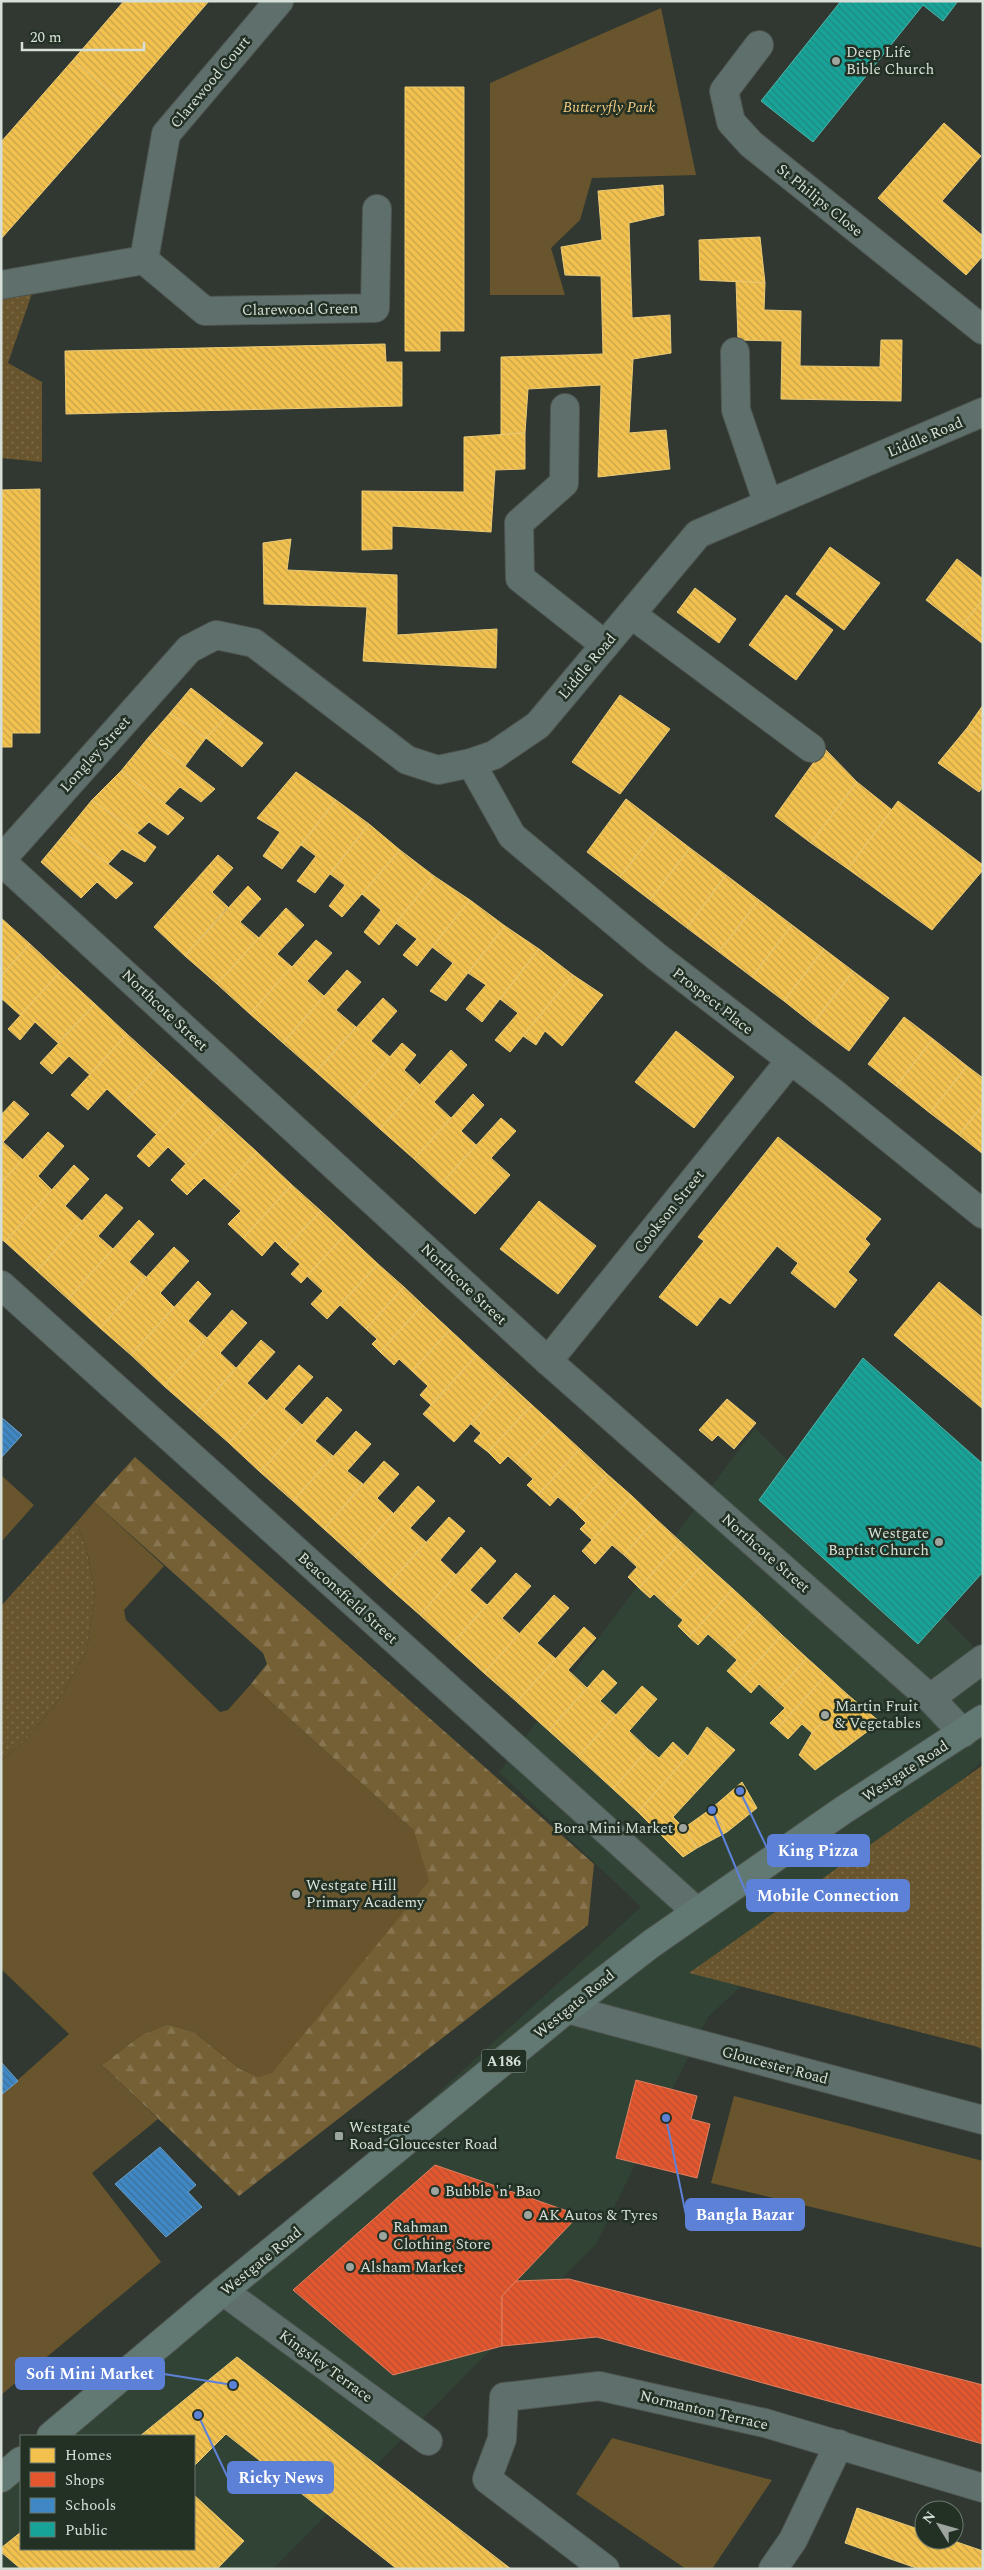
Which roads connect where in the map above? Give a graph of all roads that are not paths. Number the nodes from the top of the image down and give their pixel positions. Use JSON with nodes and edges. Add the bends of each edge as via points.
{"nodes":[{"id":1,"x":279,"y":1,"type":"edge"},
{"id":2,"x":759,"y":45,"type":"dead end"},
{"id":3,"x":376,"y":209,"type":"dead end"},
{"id":4,"x":144,"y":260,"type":"junction"},
{"id":5,"x":1,"y":285,"type":"edge"},
{"id":6,"x":983,"y":330,"type":"edge"},
{"id":7,"x":735,"y":352,"type":"dead end"},
{"id":8,"x":565,"y":408,"type":"dead end"},
{"id":9,"x":983,"y":412,"type":"edge"},
{"id":10,"x":768,"y":504,"type":"junction"},
{"id":11,"x":632,"y":614,"type":"junction"},
{"id":12,"x":605,"y":645,"type":"junction"},
{"id":13,"x":189,"y":649,"type":"joint"},
{"id":14,"x":811,"y":748,"type":"dead end"},
{"id":15,"x":471,"y":763,"type":"junction"},
{"id":16,"x":1,"y":860,"type":"edge"},
{"id":17,"x":790,"y":1061,"type":"junction"},
{"id":18,"x":983,"y":1214,"type":"edge"},
{"id":19,"x":1,"y":1285,"type":"edge"},
{"id":20,"x":548,"y":1361,"type":"junction"},
{"id":21,"x":983,"y":1659,"type":"edge"},
{"id":22,"x":932,"y":1700,"type":"junction"},
{"id":23,"x":973,"y":1726,"type":"edge"},
{"id":24,"x":696,"y":1911,"type":"junction"},
{"id":25,"x":567,"y":2009,"type":"junction"},
{"id":26,"x":983,"y":2120,"type":"edge"},
{"id":27,"x":223,"y":2292,"type":"junction"},
{"id":28,"x":52,"y":2435,"type":"edge"},
{"id":29,"x":428,"y":2441,"type":"dead end"},
{"id":30,"x":839,"y":2444,"type":"junction"},
{"id":31,"x":20,"y":2462,"type":"edge"},
{"id":32,"x":1,"y":2478,"type":"edge"},
{"id":33,"x":983,"y":2488,"type":"edge"},
{"id":34,"x":605,"y":2569,"type":"edge"},
{"id":35,"x":773,"y":2569,"type":"edge"}],
"edges":[{"from":1,"to":4,"type":"street","name":"Clarewood Court","via":[[166,134]]},
{"from":2,"to":6,"type":"street","name":"St Philips Close","via":[[724,91],[731,122],[751,144]]},
{"from":3,"to":4,"type":"street","name":"Clarewood Green","via":[[375,308],[205,311]]},
{"from":4,"to":5,"type":"street"},
{"from":7,"to":10,"type":"street","via":[[736,410]]},
{"from":8,"to":12,"type":"street","via":[[564,484],[519,523],[520,578]]},
{"from":9,"to":10,"type":"street","name":"Liddle Road"},
{"from":10,"to":11,"type":"street","name":"Liddle Road","via":[[698,534]]},
{"from":11,"to":12,"type":"street","name":"Liddle Road"},
{"from":11,"to":14,"type":"street"},
{"from":12,"to":15,"type":"street","name":"Liddle Road","via":[[538,724],[494,755]]},
{"from":13,"to":15,"type":"street","name":"Liddle Road","via":[[216,635],[254,643],[407,760],[438,770]]},
{"from":13,"to":16,"type":"street","name":"Longley Street"},
{"from":15,"to":17,"type":"street","name":"Prospect Place","via":[[512,836],[657,957]]},
{"from":16,"to":20,"type":"street","name":"Northcote Street"},
{"from":17,"to":18,"type":"street","name":"Prospect Place","via":[[832,1091]]},
{"from":17,"to":20,"type":"street","name":"Cookson Street"},
{"from":19,"to":24,"type":"street","name":"Beaconsfield Street"},
{"from":20,"to":22,"type":"street","name":"Northcote Street"},
{"from":21,"to":22,"type":"street","via":[[940,1690]]},
{"from":22,"to":23,"type":"street","name":"Northcote Street"},
{"from":23,"to":24,"type":"main road","name":"Westgate Road","number":"A186"},
{"from":24,"to":25,"type":"main road","name":"Westgate Road","number":"A186"},
{"from":25,"to":26,"type":"street","name":"Gloucester Road"},
{"from":25,"to":27,"type":"main road","name":"Westgate Road","number":"A186"},
{"from":27,"to":28,"type":"main road","name":"Westgate Road","number":"A186"},
{"from":27,"to":29,"type":"street","name":"Kingsley Terrace"},
{"from":30,"to":33,"type":"street","name":"Normanton Terrace"},
{"from":30,"to":34,"type":"street","name":"Normanton Terrace","via":[[765,2423],[599,2386],[504,2397],[502,2439],[487,2479]]},
{"from":30,"to":35,"type":"street","via":[[793,2540]]},
{"from":31,"to":32,"type":"main road"}]}
